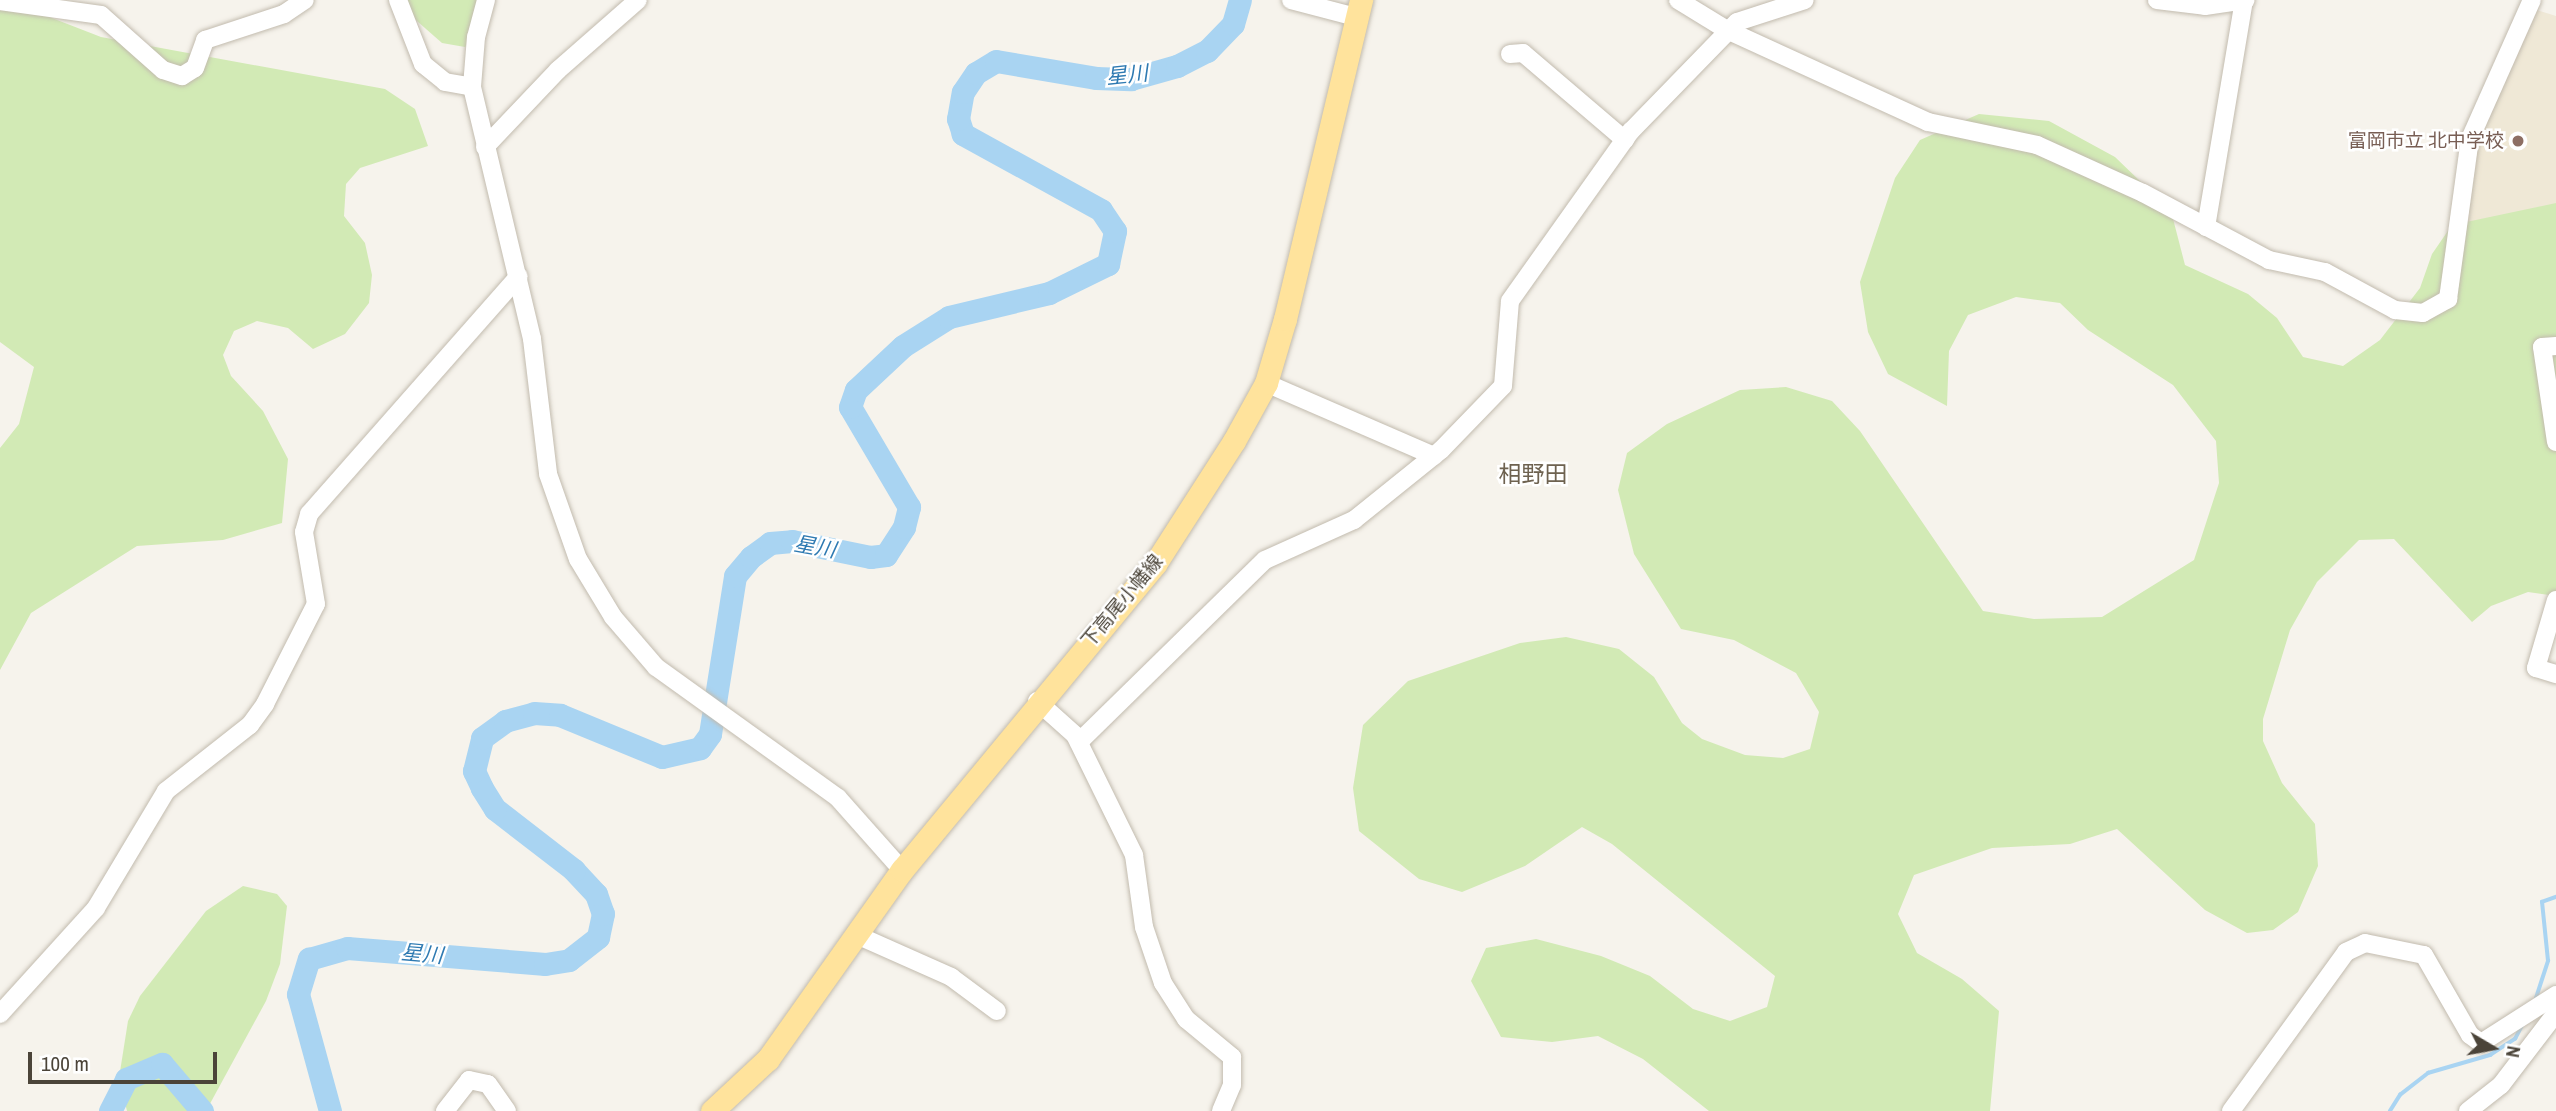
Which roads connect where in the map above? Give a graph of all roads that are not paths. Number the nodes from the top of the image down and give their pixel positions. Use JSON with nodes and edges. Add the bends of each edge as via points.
{"nodes":[{"id":1,"x":305,"y":0,"type":"edge"},
{"id":2,"x":398,"y":0,"type":"edge"},
{"id":3,"x":486,"y":0,"type":"edge"},
{"id":4,"x":638,"y":0,"type":"edge"},
{"id":5,"x":1291,"y":0,"type":"edge"},
{"id":6,"x":1678,"y":0,"type":"edge"},
{"id":7,"x":1805,"y":0,"type":"edge"},
{"id":8,"x":2157,"y":0,"type":"edge"},
{"id":9,"x":2532,"y":0,"type":"edge"},
{"id":10,"x":0,"y":1,"type":"edge"},
{"id":11,"x":2245,"y":1,"type":"edge"},
{"id":12,"x":1358,"y":9,"type":"edge"},
{"id":13,"x":1727,"y":30,"type":"junction"},
{"id":14,"x":1510,"y":54,"type":"dead end"},
{"id":15,"x":472,"y":87,"type":"junction"},
{"id":16,"x":1625,"y":140,"type":"junction"},
{"id":17,"x":485,"y":147,"type":"junction"},
{"id":18,"x":2206,"y":227,"type":"junction"},
{"id":19,"x":519,"y":276,"type":"junction"},
{"id":20,"x":2556,"y":346,"type":"edge"},
{"id":21,"x":1266,"y":383,"type":"junction"},
{"id":22,"x":2556,"y":442,"type":"edge"},
{"id":23,"x":1434,"y":456,"type":"junction"},
{"id":24,"x":2556,"y":600,"type":"edge"},
{"id":25,"x":2556,"y":674,"type":"edge"},
{"id":26,"x":1037,"y":701,"type":"junction"},
{"id":27,"x":1079,"y":742,"type":"junction"},
{"id":28,"x":902,"y":870,"type":"junction"},
{"id":29,"x":859,"y":936,"type":"junction"},
{"id":30,"x":2556,"y":995,"type":"edge"},
{"id":31,"x":997,"y":1011,"type":"dead end"},
{"id":32,"x":2556,"y":1013,"type":"edge"},
{"id":33,"x":0,"y":1014,"type":"edge"},
{"id":34,"x":446,"y":1111,"type":"edge"},
{"id":35,"x":507,"y":1111,"type":"edge"},
{"id":36,"x":712,"y":1111,"type":"edge"},
{"id":37,"x":1221,"y":1111,"type":"edge"},
{"id":38,"x":2231,"y":1111,"type":"edge"},
{"id":39,"x":2468,"y":1111,"type":"edge"}],
"edges":[{"from":1,"to":10,"type":"street","via":[[284,14],[205,40],[195,68],[182,76],[163,70],[101,15]]},
{"from":2,"to":15,"type":"street","via":[[423,64],[445,82]]},
{"from":3,"to":15,"type":"street","via":[[475,37]]},
{"from":4,"to":17,"type":"street","via":[[558,70]]},
{"from":5,"to":12,"type":"street"},
{"from":6,"to":13,"type":"street"},
{"from":7,"to":13,"type":"street"},
{"from":8,"to":11,"type":"street","via":[[2204,6]]},
{"from":9,"to":18,"type":"street","via":[[2470,139],[2449,293],[2440,306],[2423,313],[2395,310],[2351,282],[2269,260]]},
{"from":11,"to":18,"type":"street"},
{"from":12,"to":21,"type":"main road","name":"下高尾小幡線","via":[[1311,216]]},
{"from":13,"to":16,"type":"street"},
{"from":13,"to":18,"type":"street","via":[[1928,122],[2013,139],[2073,160]]},
{"from":14,"to":16,"type":"street","via":[[1523,53]]},
{"from":15,"to":17,"type":"street"},
{"from":16,"to":23,"type":"street","via":[[1510,301],[1503,386]]},
{"from":17,"to":19,"type":"street"},
{"from":19,"to":28,"type":"street","via":[[548,474],[578,559],[613,617],[656,667],[838,798]]},
{"from":19,"to":33,"type":"street","via":[[309,514],[304,531],[316,604],[265,704],[250,725],[166,791],[96,908]]},
{"from":20,"to":22,"type":"street","via":[[2542,347]]},
{"from":21,"to":23,"type":"street"},
{"from":21,"to":26,"type":"main road","name":"下高尾小幡線","via":[[1155,564]]},
{"from":23,"to":27,"type":"street","via":[[1354,520],[1265,560]]},
{"from":24,"to":25,"type":"street","via":[[2536,668]]},
{"from":26,"to":27,"type":"street"},
{"from":26,"to":28,"type":"main road","name":"下高尾小幡線"},
{"from":27,"to":37,"type":"street","via":[[1140,870],[1144,927],[1163,983],[1186,1019],[1226,1049],[1235,1063]]},
{"from":28,"to":29,"type":"main road","name":"下高尾小幡線"},
{"from":29,"to":31,"type":"street","via":[[951,978]]},
{"from":29,"to":36,"type":"main road","name":"下高尾小幡線","via":[[768,1059]]},
{"from":30,"to":38,"type":"street","via":[[2481,1043],[2470,1034],[2424,956],[2365,943],[2346,952]]},
{"from":32,"to":39,"type":"street","via":[[2501,1085]]},
{"from":34,"to":35,"type":"street","via":[[469,1080],[488,1084]]}]}
